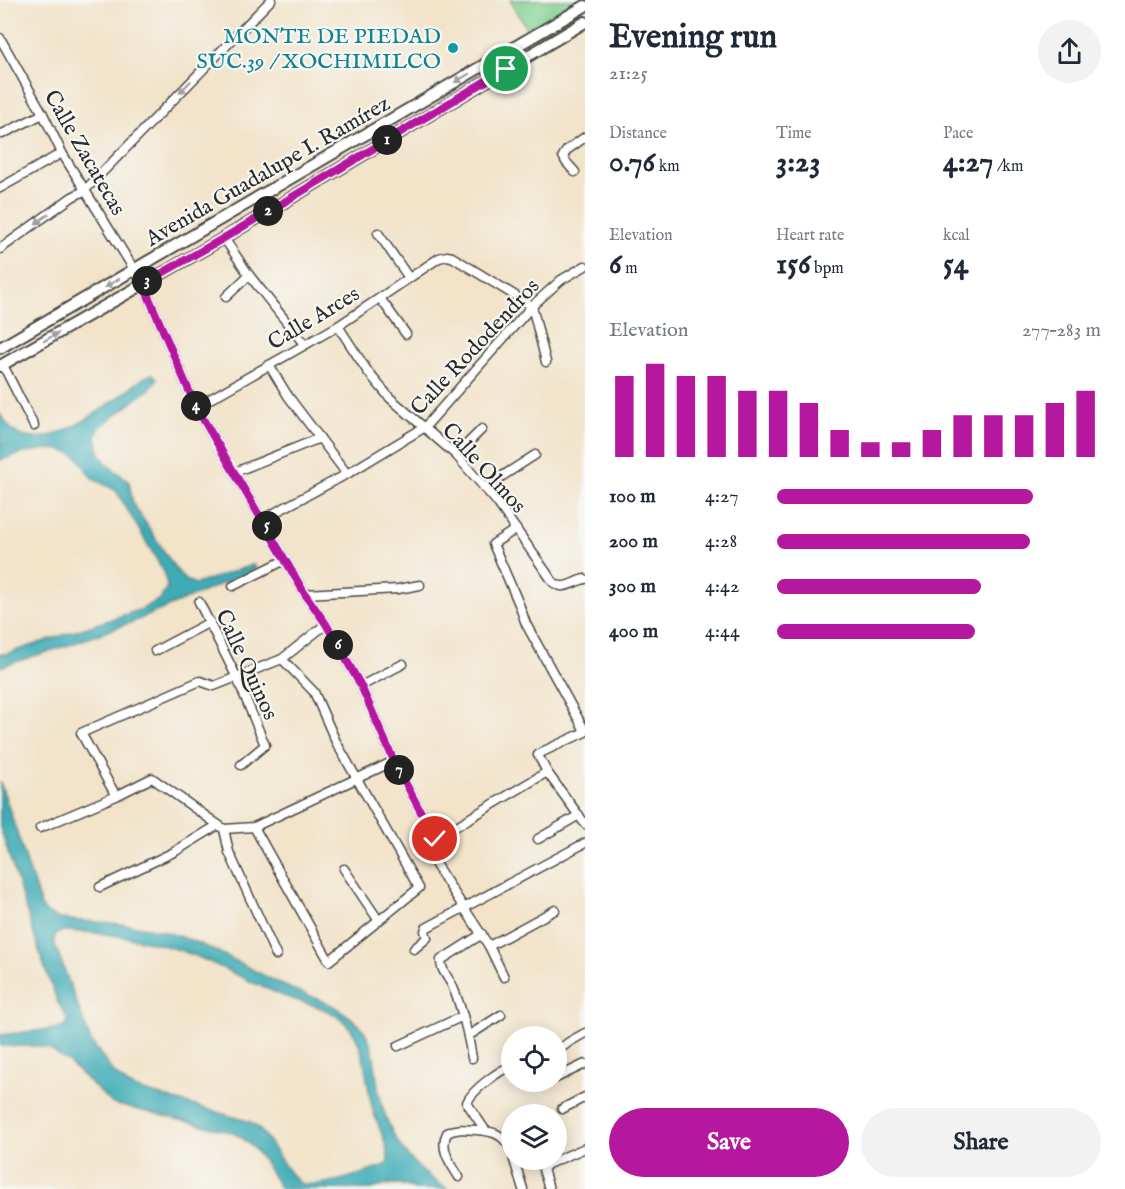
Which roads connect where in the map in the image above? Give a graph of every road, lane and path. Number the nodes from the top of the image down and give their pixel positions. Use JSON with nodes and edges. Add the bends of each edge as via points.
{"nodes":[{"id":1,"x":270,"y":0,"type":"edge"},
{"id":2,"x":585,"y":6,"type":"edge"},
{"id":3,"x":585,"y":22,"type":"edge"},
{"id":4,"x":0,"y":38,"type":"edge"},
{"id":5,"x":9,"y":54,"type":"junction"},
{"id":6,"x":0,"y":58,"type":"edge"},
{"id":7,"x":43,"y":114,"type":"junction"},
{"id":8,"x":2,"y":134,"type":"dead end"},
{"id":9,"x":585,"y":137,"type":"edge"},
{"id":10,"x":62,"y":153,"type":"junction"},
{"id":11,"x":575,"y":172,"type":"dead end"},
{"id":12,"x":0,"y":188,"type":"edge"},
{"id":13,"x":84,"y":191,"type":"junction"},
{"id":14,"x":378,"y":233,"type":"dead end"},
{"id":15,"x":224,"y":238,"type":"junction"},
{"id":16,"x":0,"y":249,"type":"edge"},
{"id":17,"x":585,"y":266,"type":"edge"},
{"id":18,"x":135,"y":269,"type":"junction"},
{"id":19,"x":249,"y":275,"type":"junction"},
{"id":20,"x":409,"y":278,"type":"junction"},
{"id":21,"x":143,"y":284,"type":"junction"},
{"id":22,"x":226,"y":297,"type":"dead end"},
{"id":23,"x":380,"y":298,"type":"junction"},
{"id":24,"x":532,"y":306,"type":"junction"},
{"id":25,"x":338,"y":326,"type":"junction"},
{"id":26,"x":406,"y":334,"type":"dead end"},
{"id":27,"x":304,"y":344,"type":"junction"},
{"id":28,"x":0,"y":348,"type":"edge"},
{"id":29,"x":546,"y":362,"type":"dead end"},
{"id":30,"x":269,"y":365,"type":"junction"},
{"id":31,"x":1,"y":366,"type":"edge"},
{"id":32,"x":196,"y":407,"type":"junction"},
{"id":33,"x":34,"y":426,"type":"dead end"},
{"id":34,"x":425,"y":427,"type":"junction"},
{"id":35,"x":482,"y":429,"type":"dead end"},
{"id":36,"x":320,"y":438,"type":"junction"},
{"id":37,"x":456,"y":455,"type":"junction"},
{"id":38,"x":535,"y":455,"type":"dead end"},
{"id":39,"x":235,"y":472,"type":"junction"},
{"id":40,"x":347,"y":474,"type":"junction"},
{"id":41,"x":484,"y":488,"type":"junction"},
{"id":42,"x":263,"y":519,"type":"junction"},
{"id":43,"x":516,"y":530,"type":"junction"},
{"id":44,"x":285,"y":560,"type":"junction"},
{"id":45,"x":585,"y":579,"type":"edge"},
{"id":46,"x":420,"y":585,"type":"dead end"},
{"id":47,"x":233,"y":586,"type":"dead end"},
{"id":48,"x":305,"y":594,"type":"junction"},
{"id":49,"x":199,"y":602,"type":"dead end"},
{"id":50,"x":210,"y":622,"type":"junction"},
{"id":51,"x":326,"y":624,"type":"junction"},
{"id":52,"x":155,"y":651,"type":"dead end"},
{"id":53,"x":282,"y":659,"type":"junction"},
{"id":54,"x":403,"y":664,"type":"dead end"},
{"id":55,"x":237,"y":678,"type":"junction"},
{"id":56,"x":361,"y":686,"type":"junction"},
{"id":57,"x":585,"y":732,"type":"edge"},
{"id":58,"x":394,"y":761,"type":"junction"},
{"id":59,"x":241,"y":765,"type":"dead end"},
{"id":60,"x":547,"y":772,"type":"junction"},
{"id":61,"x":358,"y":778,"type":"junction"},
{"id":62,"x":116,"y":796,"type":"junction"},
{"id":63,"x":579,"y":815,"type":"junction"},
{"id":64,"x":585,"y":824,"type":"edge"},
{"id":65,"x":221,"y":827,"type":"junction"},
{"id":66,"x":254,"y":827,"type":"junction"},
{"id":67,"x":40,"y":828,"type":"dead end"},
{"id":68,"x":538,"y":838,"type":"dead end"},
{"id":69,"x":435,"y":839,"type":"junction"},
{"id":70,"x":585,"y":843,"type":"edge"},
{"id":71,"x":344,"y":869,"type":"dead end"},
{"id":72,"x":100,"y":887,"type":"dead end"},
{"id":73,"x":465,"y":908,"type":"junction"},
{"id":74,"x":555,"y":910,"type":"dead end"},
{"id":75,"x":379,"y":921,"type":"junction"},
{"id":76,"x":482,"y":934,"type":"junction"},
{"id":77,"x":489,"y":946,"type":"junction"},
{"id":78,"x":414,"y":949,"type":"dead end"},
{"id":79,"x":276,"y":955,"type":"dead end"},
{"id":80,"x":504,"y":977,"type":"dead end"},
{"id":81,"x":501,"y":1015,"type":"dead end"},
{"id":82,"x":463,"y":1016,"type":"junction"},
{"id":83,"x":585,"y":1033,"type":"edge"},
{"id":84,"x":468,"y":1036,"type":"junction"},
{"id":85,"x":567,"y":1043,"type":"edge"},
{"id":86,"x":398,"y":1046,"type":"dead end"},
{"id":87,"x":472,"y":1058,"type":"dead end"},
{"id":88,"x":585,"y":1064,"type":"edge"},
{"id":89,"x":501,"y":1071,"type":"edge"},
{"id":90,"x":567,"y":1073,"type":"edge"},
{"id":91,"x":585,"y":1097,"type":"edge"},
{"id":92,"x":567,"y":1106,"type":"edge"},
{"id":93,"x":485,"y":1130,"type":"junction"},
{"id":94,"x":501,"y":1136,"type":"edge"},
{"id":95,"x":585,"y":1148,"type":"edge"},
{"id":96,"x":517,"y":1170,"type":"edge"},
{"id":97,"x":459,"y":1177,"type":"dead end"},
{"id":98,"x":522,"y":1189,"type":"edge"},
{"id":99,"x":549,"y":1189,"type":"edge"}],
"edges":[{"from":1,"to":13,"type":"street","one_way":true},
{"from":2,"to":18,"type":"main road","name":"Avenida Guadalupe I. Ramírez","one_way":true},
{"from":3,"to":15,"type":"main road","name":"Avenida Guadalupe I. Ramírez"},
{"from":4,"to":5,"type":"street","name":"Calle Zacatecas"},
{"from":5,"to":6,"type":"street"},
{"from":5,"to":7,"type":"street","name":"Calle Zacatecas"},
{"from":7,"to":8,"type":"street"},
{"from":7,"to":10,"type":"street","name":"Calle Zacatecas"},
{"from":9,"to":11,"type":"street","via":[[564,156]]},
{"from":10,"to":12,"type":"street"},
{"from":10,"to":13,"type":"street","name":"Calle Zacatecas"},
{"from":13,"to":16,"type":"street","one_way":true},
{"from":13,"to":18,"type":"street","name":"Calle Zacatecas"},
{"from":14,"to":20,"type":"street"},
{"from":15,"to":19,"type":"street"},
{"from":15,"to":21,"type":"main road","name":"Avenida Guadalupe I. Ramírez"},
{"from":17,"to":24,"type":"street","name":"Calle Rododendros"},
{"from":18,"to":21,"type":"street","name":"Calle Zacatecas"},
{"from":18,"to":28,"type":"main road","name":"Avenida Guadalupe I. Ramírez","one_way":true},
{"from":19,"to":22,"type":"street"},
{"from":19,"to":27,"type":"street"},
{"from":20,"to":23,"type":"street","name":"Calle Arces"},
{"from":20,"to":24,"type":"street","name":"Calle Arces","via":[[439,258],[452,257]]},
{"from":31,"to":21,"type":"main road","name":"Avenida Guadalupe I. Ramírez","one_way":true},
{"from":21,"to":32,"type":"street","name":"Calle Zacatecas"},
{"from":23,"to":25,"type":"street","name":"Calle Arces"},
{"from":23,"to":26,"type":"street"},
{"from":24,"to":29,"type":"street"},
{"from":24,"to":34,"type":"street","name":"Calle Rododendros"},
{"from":25,"to":27,"type":"street","name":"Calle Arces"},
{"from":25,"to":34,"type":"street","name":"Calle Olmos","via":[[390,398]]},
{"from":27,"to":30,"type":"street","name":"Calle Arces"},
{"from":30,"to":32,"type":"street","name":"Calle Arces"},
{"from":30,"to":36,"type":"street"},
{"from":31,"to":33,"type":"street"},
{"from":32,"to":39,"type":"street","name":"Calle Zacatecas"},
{"from":34,"to":37,"type":"street","name":"Calle Olmos"},
{"from":34,"to":40,"type":"street","name":"Calle Rododendros"},
{"from":35,"to":37,"type":"street"},
{"from":36,"to":39,"type":"street"},
{"from":36,"to":40,"type":"street"},
{"from":37,"to":41,"type":"street","name":"Calle Olmos"},
{"from":38,"to":41,"type":"street"},
{"from":39,"to":42,"type":"street","name":"Calle Zacatecas"},
{"from":40,"to":42,"type":"street","name":"Calle Rododendros"},
{"from":41,"to":43,"type":"street","name":"Calle Olmos"},
{"from":42,"to":44,"type":"street","name":"Calle Zacatecas"},
{"from":43,"to":45,"type":"street","name":"Calle Olmos","via":[[558,586]]},
{"from":43,"to":57,"type":"street","via":[[493,544],[526,624]]},
{"from":44,"to":47,"type":"street"},
{"from":44,"to":48,"type":"street","name":"Calle Zacatecas"},
{"from":46,"to":48,"type":"street"},
{"from":48,"to":51,"type":"street","name":"Calle Zacatecas"},
{"from":49,"to":50,"type":"street","name":"Calle Quinos"},
{"from":50,"to":52,"type":"street"},
{"from":50,"to":55,"type":"street","name":"Calle Quinos"},
{"from":51,"to":53,"type":"street"},
{"from":51,"to":56,"type":"street","name":"Calle Zacatecas"},
{"from":53,"to":55,"type":"street"},
{"from":53,"to":61,"type":"street","via":[[314,692],[336,742]]},
{"from":54,"to":56,"type":"street"},
{"from":55,"to":59,"type":"street","name":"Calle Quinos","via":[[265,745]]},
{"from":55,"to":62,"type":"street","via":[[214,686],[200,681],[81,733]]},
{"from":56,"to":58,"type":"street","name":"Calle Zacatecas"},
{"from":57,"to":60,"type":"street","via":[[538,755]]},
{"from":58,"to":61,"type":"street"},
{"from":58,"to":69,"type":"street","name":"Calle Zacatecas"},
{"from":60,"to":63,"type":"street"},
{"from":60,"to":69,"type":"street"},
{"from":61,"to":66,"type":"street"},
{"from":61,"to":75,"type":"street","via":[[419,888]]},
{"from":62,"to":65,"type":"street","via":[[152,778]]},
{"from":62,"to":67,"type":"street"},
{"from":63,"to":64,"type":"street"},
{"from":63,"to":68,"type":"street"},
{"from":65,"to":66,"type":"street"},
{"from":65,"to":72,"type":"street"},
{"from":65,"to":79,"type":"street"},
{"from":66,"to":75,"type":"street","via":[[330,961]]},
{"from":69,"to":73,"type":"street","via":[[432,859]]},
{"from":70,"to":73,"type":"street"},
{"from":71,"to":75,"type":"street"},
{"from":73,"to":76,"type":"street"},
{"from":73,"to":78,"type":"street","via":[[426,928],[428,938]]},
{"from":74,"to":77,"type":"street"},
{"from":76,"to":77,"type":"street"},
{"from":76,"to":82,"type":"street","via":[[441,960]]},
{"from":77,"to":80,"type":"street"},
{"from":81,"to":84,"type":"street"},
{"from":82,"to":84,"type":"street"},
{"from":82,"to":86,"type":"street"},
{"from":83,"to":85,"type":"street"},
{"from":84,"to":87,"type":"street"},
{"from":88,"to":90,"type":"street"},
{"from":89,"to":93,"type":"street","via":[[477,1089],[467,1103]]},
{"from":91,"to":92,"type":"street"},
{"from":93,"to":94,"type":"street"},
{"from":93,"to":97,"type":"street","via":[[460,1129],[444,1138],[446,1154]]},
{"from":95,"to":99,"type":"street","via":[[543,1169]]},
{"from":96,"to":98,"type":"street"}]}
